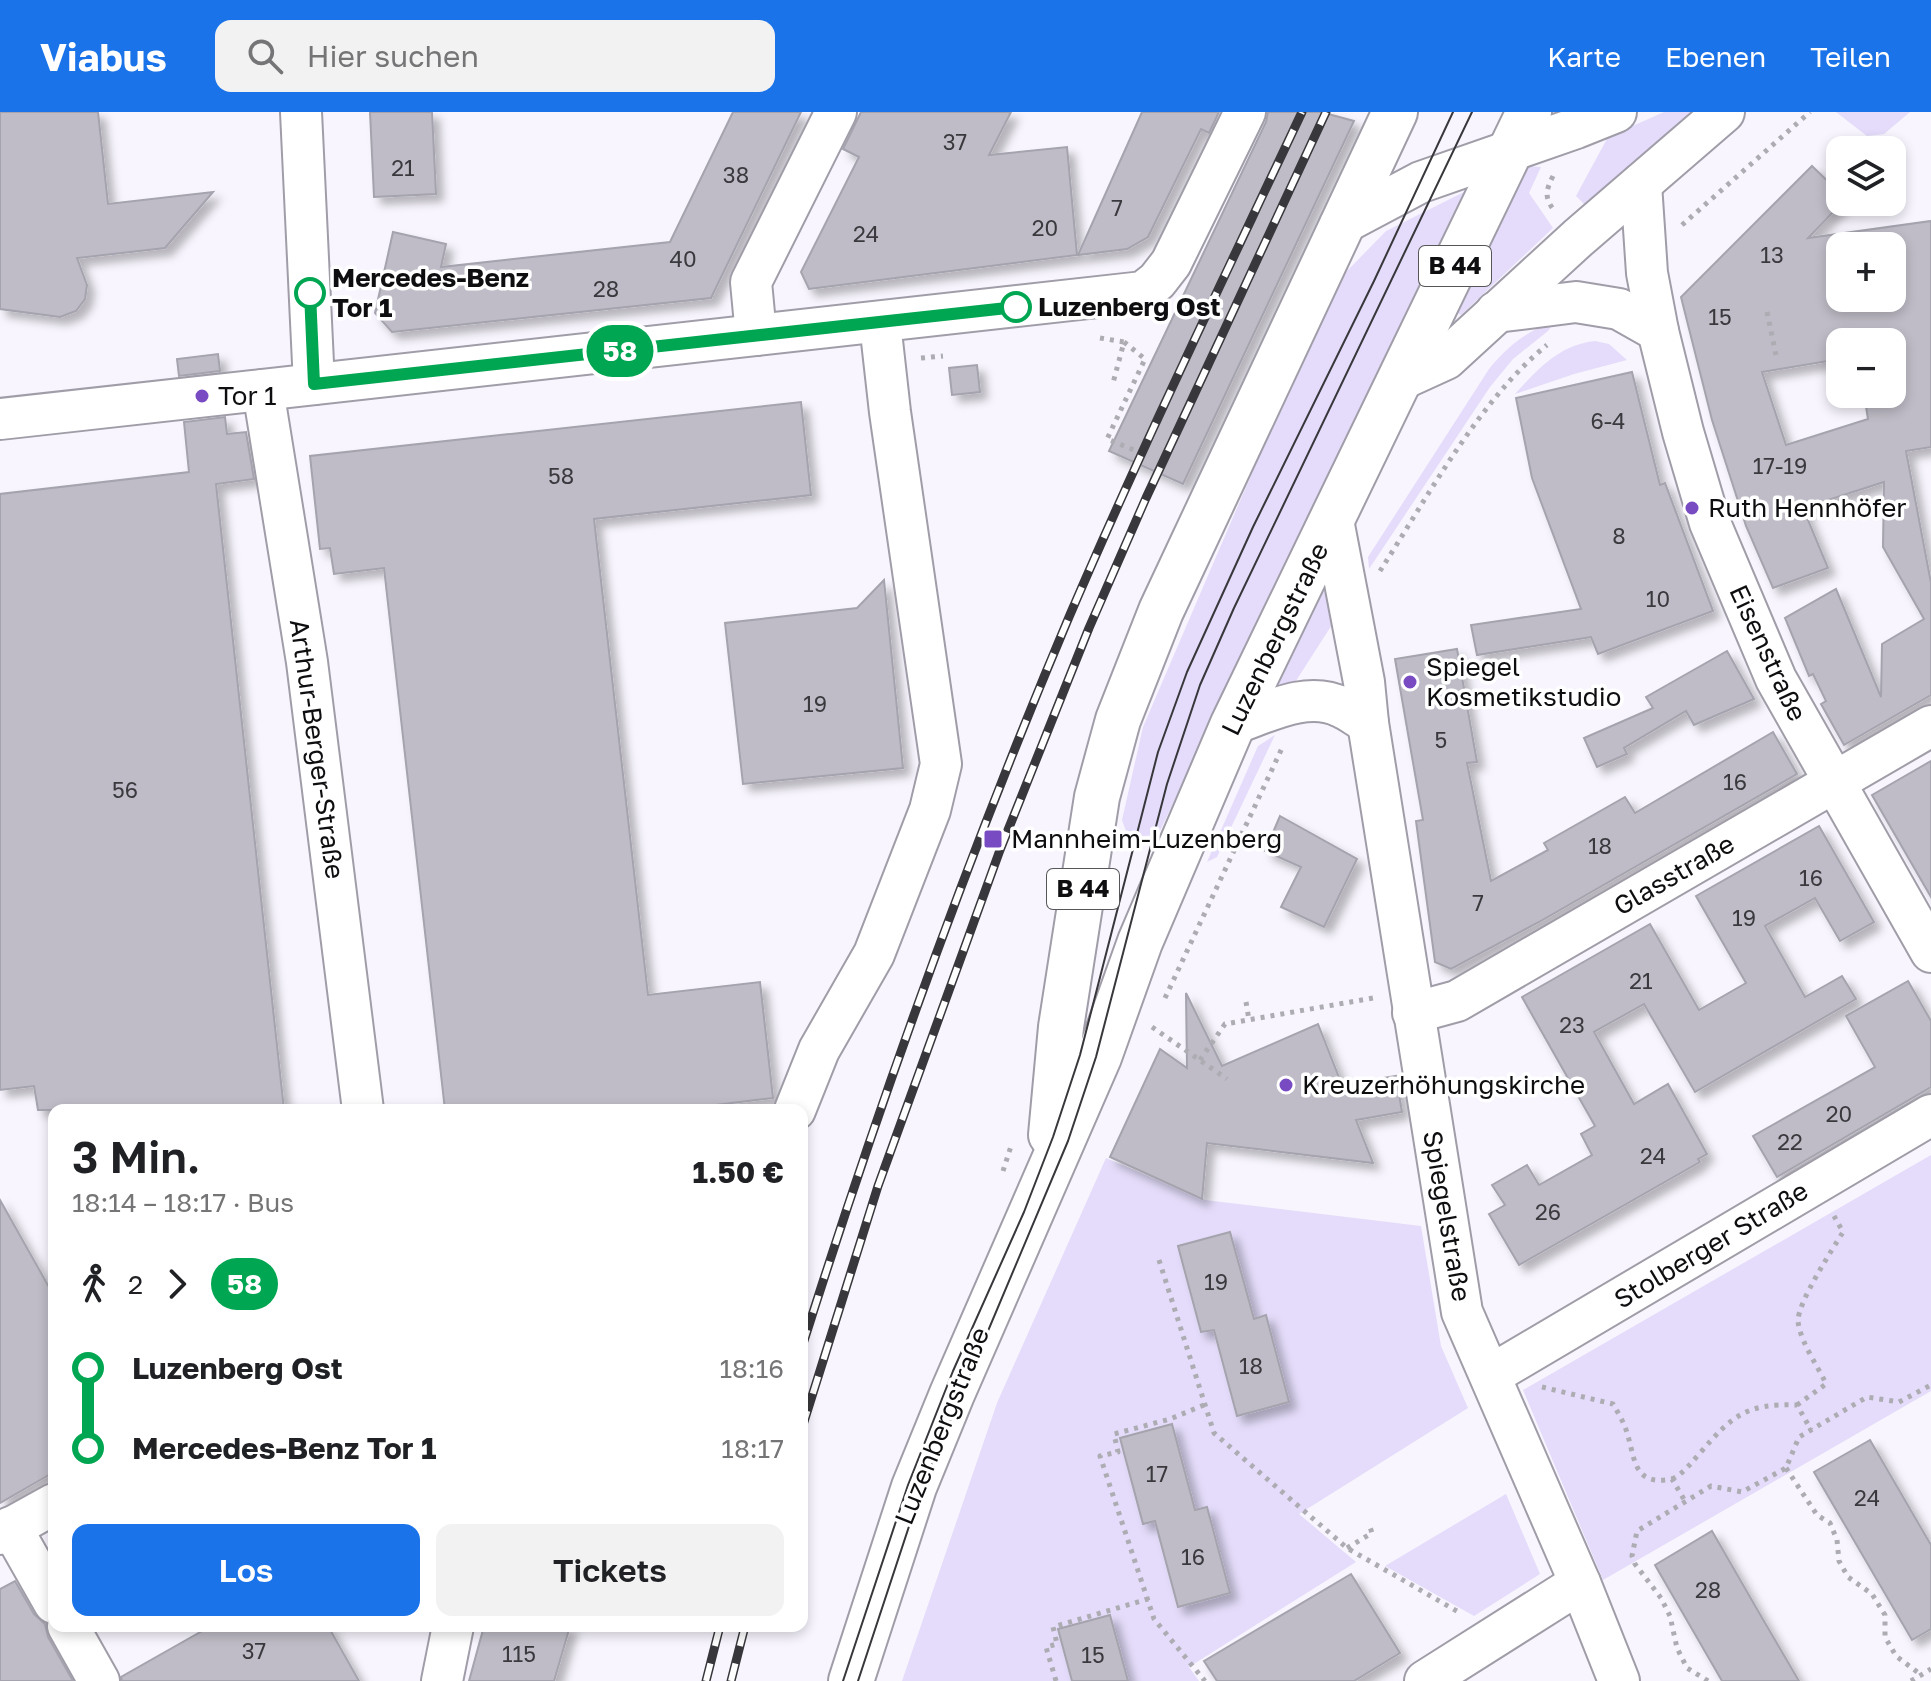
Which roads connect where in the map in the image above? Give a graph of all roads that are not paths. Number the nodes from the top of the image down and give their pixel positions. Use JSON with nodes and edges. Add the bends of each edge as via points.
{"nodes":[{"id":1,"x":301,"y":112,"type":"edge"},
{"id":2,"x":836,"y":112,"type":"edge"},
{"id":3,"x":1245,"y":112,"type":"edge"},
{"id":4,"x":1395,"y":112,"type":"edge"},
{"id":5,"x":1529,"y":112,"type":"edge"},
{"id":6,"x":1616,"y":112,"type":"edge"},
{"id":7,"x":1724,"y":112,"type":"edge"},
{"id":8,"x":1510,"y":152,"type":"junction"},
{"id":9,"x":1641,"y":184,"type":"junction"},
{"id":10,"x":1340,"y":225,"type":"junction"},
{"id":11,"x":1496,"y":312,"type":"junction"},
{"id":12,"x":880,"y":323,"type":"junction"},
{"id":13,"x":1658,"y":331,"type":"junction"},
{"id":14,"x":756,"y":335,"type":"junction"},
{"id":15,"x":1400,"y":380,"type":"junction"},
{"id":16,"x":314,"y":384,"type":"junction"},
{"id":17,"x":263,"y":390,"type":"junction"},
{"id":18,"x":0,"y":419,"type":"edge"},
{"id":19,"x":1333,"y":520,"type":"junction"},
{"id":20,"x":1368,"y":723,"type":"junction"},
{"id":21,"x":1233,"y":724,"type":"junction"},
{"id":22,"x":1931,"y":726,"type":"edge"},
{"id":23,"x":1833,"y":783,"type":"junction"},
{"id":24,"x":1931,"y":952,"type":"edge"},
{"id":25,"x":1413,"y":1013,"type":"junction"},
{"id":26,"x":362,"y":1104,"type":"edge"},
{"id":27,"x":797,"y":1104,"type":"edge"},
{"id":28,"x":1931,"y":1115,"type":"edge"},
{"id":29,"x":1047,"y":1177,"type":"junction"},
{"id":30,"x":1491,"y":1375,"type":"junction"},
{"id":31,"x":48,"y":1507,"type":"edge"},
{"id":32,"x":5,"y":1531,"type":"edge"},
{"id":33,"x":1580,"y":1583,"type":"junction"},
{"id":34,"x":48,"y":1594,"type":"edge"},
{"id":35,"x":71,"y":1632,"type":"edge"},
{"id":36,"x":452,"y":1632,"type":"edge"},
{"id":37,"x":99,"y":1681,"type":"edge"},
{"id":38,"x":442,"y":1681,"type":"edge"},
{"id":39,"x":851,"y":1681,"type":"edge"},
{"id":40,"x":1425,"y":1681,"type":"edge"},
{"id":41,"x":1619,"y":1681,"type":"edge"}],
"edges":[{"from":1,"to":16,"type":"street"},
{"from":2,"to":14,"type":"street","via":[[751,282]]},
{"from":3,"to":12,"type":"street","via":[[1171,263],[1143,292]]},
{"from":4,"to":10,"type":"main road","name":"Luzenbergstraße","number":"B 44"},
{"from":5,"to":8,"type":"main road","name":"Luzenbergstraße","number":"B 44"},
{"from":6,"to":8,"type":"street"},
{"from":7,"to":9,"type":"street"},
{"from":8,"to":10,"type":"street","via":[[1421,182]]},
{"from":8,"to":15,"type":"main road","name":"Luzenbergstraße","number":"B 44"},
{"from":9,"to":11,"type":"street"},
{"from":9,"to":13,"type":"street","name":"Eisenstraße"},
{"from":10,"to":29,"type":"main road","name":"Luzenbergstraße","number":"B 44","via":[[1161,611],[1118,720],[1097,797],[1066,996]]},
{"from":11,"to":13,"type":"street","via":[[1576,302],[1619,309]]},
{"from":11,"to":15,"type":"street","via":[[1446,359]]},
{"from":12,"to":14,"type":"street"},
{"from":12,"to":27,"type":"street","via":[[941,764],[930,810],[874,954],[819,1050]]},
{"from":13,"to":23,"type":"street","name":"Eisenstraße","via":[[1710,523],[1776,679]]},
{"from":14,"to":16,"type":"street"},
{"from":15,"to":19,"type":"main road","name":"Luzenbergstraße","number":"B 44"},
{"from":16,"to":17,"type":"street"},
{"from":17,"to":18,"type":"street"},
{"from":17,"to":26,"type":"street","name":"Arthur-Berger-Straße","via":[[307,662]]},
{"from":19,"to":20,"type":"street","name":"Spiegelstraße"},
{"from":19,"to":21,"type":"main road","name":"Luzenbergstraße","number":"B 44"},
{"from":20,"to":21,"type":"street","via":[[1320,700]]},
{"from":20,"to":25,"type":"street","name":"Spiegelstraße"},
{"from":21,"to":29,"type":"main road","name":"Luzenbergstraße","number":"B 44"},
{"from":22,"to":23,"type":"street","name":"Glasstraße"},
{"from":23,"to":24,"type":"street","name":"Eisenstraße"},
{"from":23,"to":25,"type":"street","name":"Glasstraße","via":[[1457,1001]]},
{"from":25,"to":30,"type":"street","name":"Spiegelstraße","via":[[1462,1312]]},
{"from":28,"to":30,"type":"street","name":"Stolberger Straße"},
{"from":29,"to":39,"type":"main road","name":"Luzenbergstraße","number":"B 44","via":[[920,1474]]},
{"from":30,"to":33,"type":"street","name":"Spiegelstraße"},
{"from":31,"to":32,"type":"street"},
{"from":32,"to":34,"type":"street"},
{"from":33,"to":40,"type":"street"},
{"from":33,"to":41,"type":"street","name":"Spiegelstraße"},
{"from":35,"to":37,"type":"street"},
{"from":36,"to":38,"type":"street"}]}
